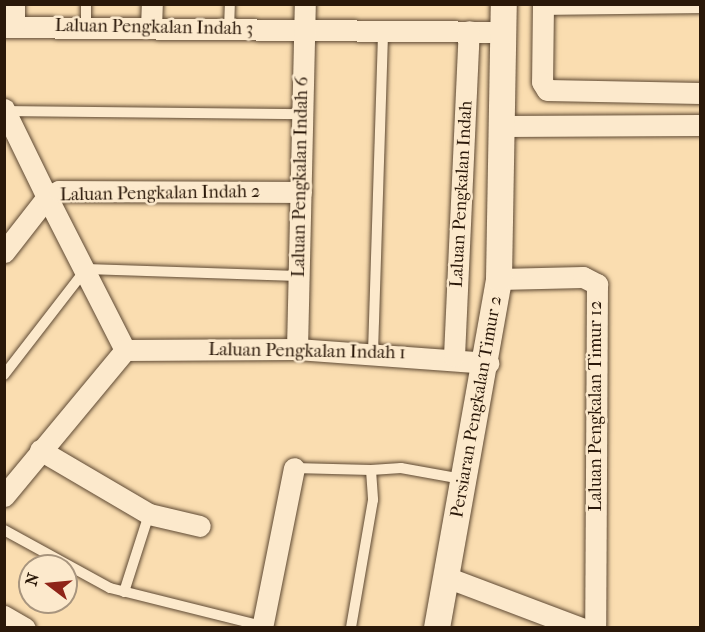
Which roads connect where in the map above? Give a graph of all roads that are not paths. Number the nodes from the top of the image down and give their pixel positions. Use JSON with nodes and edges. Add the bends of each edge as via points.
{"nodes":[{"id":1,"x":14,"y":4,"type":"edge"},
{"id":2,"x":86,"y":4,"type":"edge"},
{"id":3,"x":152,"y":4,"type":"edge"},
{"id":4,"x":230,"y":4,"type":"edge"},
{"id":5,"x":305,"y":4,"type":"edge"},
{"id":6,"x":504,"y":4,"type":"edge"},
{"id":7,"x":543,"y":7,"type":"edge"},
{"id":8,"x":700,"y":8,"type":"edge"},
{"id":9,"x":9,"y":27,"type":"edge"},
{"id":10,"x":86,"y":28,"type":"junction"},
{"id":11,"x":151,"y":28,"type":"junction"},
{"id":12,"x":229,"y":29,"type":"junction"},
{"id":13,"x":304,"y":30,"type":"junction"},
{"id":14,"x":383,"y":31,"type":"junction"},
{"id":15,"x":469,"y":32,"type":"junction"},
{"id":16,"x":504,"y":32,"type":"junction"},
{"id":17,"x":700,"y":93,"type":"edge"},
{"id":18,"x":5,"y":110,"type":"edge"},
{"id":19,"x":302,"y":114,"type":"junction"},
{"id":20,"x":700,"y":125,"type":"edge"},
{"id":21,"x":504,"y":126,"type":"junction"},
{"id":22,"x":301,"y":192,"type":"junction"},
{"id":23,"x":47,"y":197,"type":"junction"},
{"id":24,"x":4,"y":252,"type":"edge"},
{"id":25,"x":86,"y":270,"type":"junction"},
{"id":26,"x":298,"y":276,"type":"junction"},
{"id":27,"x":499,"y":279,"type":"junction"},
{"id":28,"x":297,"y":349,"type":"junction"},
{"id":29,"x":125,"y":350,"type":"junction"},
{"id":30,"x":372,"y":353,"type":"junction"},
{"id":31,"x":454,"y":356,"type":"junction"},
{"id":32,"x":488,"y":363,"type":"junction"},
{"id":33,"x":4,"y":375,"type":"edge"},
{"id":34,"x":40,"y":450,"type":"junction"},
{"id":35,"x":294,"y":468,"type":"joint"},
{"id":36,"x":371,"y":470,"type":"junction"},
{"id":37,"x":464,"y":480,"type":"junction"},
{"id":38,"x":4,"y":496,"type":"edge"},
{"id":39,"x":149,"y":514,"type":"junction"},
{"id":40,"x":200,"y":526,"type":"dead end"},
{"id":41,"x":4,"y":530,"type":"edge"},
{"id":42,"x":446,"y":577,"type":"junction"},
{"id":43,"x":124,"y":592,"type":"junction"},
{"id":44,"x":4,"y":616,"type":"edge"},
{"id":45,"x":26,"y":627,"type":"edge"},
{"id":46,"x":262,"y":627,"type":"edge"},
{"id":47,"x":351,"y":627,"type":"edge"},
{"id":48,"x":437,"y":627,"type":"edge"},
{"id":49,"x":581,"y":627,"type":"edge"},
{"id":50,"x":595,"y":627,"type":"edge"}],
"edges":[{"from":1,"to":9,"type":"street"},
{"from":2,"to":10,"type":"lane"},
{"from":3,"to":11,"type":"street"},
{"from":4,"to":12,"type":"lane"},
{"from":5,"to":13,"type":"street","name":"Laluan Pengkalan Indah 6"},
{"from":6,"to":16,"type":"street","name":"Persiaran Pengkalan Timur 2"},
{"from":7,"to":8,"type":"lane"},
{"from":7,"to":17,"type":"street","via":[[542,82],[547,90]]},
{"from":9,"to":10,"type":"street","name":"Laluan Pengkalan Indah 3"},
{"from":10,"to":11,"type":"street","name":"Laluan Pengkalan Indah 3"},
{"from":11,"to":12,"type":"street","name":"Laluan Pengkalan Indah 3"},
{"from":12,"to":13,"type":"street","name":"Laluan Pengkalan Indah 3"},
{"from":13,"to":14,"type":"street","name":"Laluan Pengkalan Indah 3"},
{"from":13,"to":19,"type":"street","name":"Laluan Pengkalan Indah 6"},
{"from":14,"to":15,"type":"street","name":"Laluan Pengkalan Indah 3"},
{"from":14,"to":30,"type":"lane"},
{"from":15,"to":16,"type":"street","name":"Laluan Pengkalan Indah 3"},
{"from":15,"to":31,"type":"street","name":"Laluan Pengkalan Indah"},
{"from":16,"to":21,"type":"street","name":"Persiaran Pengkalan Timur 2"},
{"from":18,"to":19,"type":"lane"},
{"from":18,"to":23,"type":"street"},
{"from":19,"to":22,"type":"street","name":"Laluan Pengkalan Indah 6"},
{"from":20,"to":21,"type":"street"},
{"from":21,"to":27,"type":"street","name":"Persiaran Pengkalan Timur 2"},
{"from":22,"to":23,"type":"street","name":"Laluan Pengkalan Indah 2","via":[[58,191]]},
{"from":22,"to":26,"type":"street","name":"Laluan Pengkalan Indah 6"},
{"from":23,"to":24,"type":"street"},
{"from":23,"to":25,"type":"street","name":"Laluan Pengkalan Indah 2"},
{"from":25,"to":26,"type":"lane"},
{"from":25,"to":29,"type":"street","name":"Laluan Pengkalan Indah 2"},
{"from":25,"to":33,"type":"lane"},
{"from":26,"to":28,"type":"street","name":"Laluan Pengkalan Indah 6"},
{"from":27,"to":32,"type":"street","name":"Persiaran Pengkalan Timur 2"},
{"from":27,"to":50,"type":"street","name":"Laluan Pengkalan Timur 12","via":[[583,277],[597,284]]},
{"from":28,"to":29,"type":"street","name":"Laluan Pengkalan Indah 1"},
{"from":28,"to":30,"type":"street","name":"Laluan Pengkalan Indah 1"},
{"from":29,"to":34,"type":"street"},
{"from":30,"to":31,"type":"street","name":"Laluan Pengkalan Indah 1"},
{"from":31,"to":32,"type":"street","name":"Laluan Pengkalan Indah 1"},
{"from":32,"to":37,"type":"street","name":"Persiaran Pengkalan Timur 2"},
{"from":34,"to":38,"type":"street"},
{"from":34,"to":39,"type":"street"},
{"from":35,"to":36,"type":"lane"},
{"from":35,"to":46,"type":"street"},
{"from":36,"to":37,"type":"lane","via":[[401,468]]},
{"from":36,"to":47,"type":"lane","via":[[373,500]]},
{"from":37,"to":42,"type":"street","name":"Persiaran Pengkalan Timur 2"},
{"from":39,"to":40,"type":"street"},
{"from":39,"to":43,"type":"lane"},
{"from":41,"to":43,"type":"lane"},
{"from":42,"to":48,"type":"street","name":"Persiaran Pengkalan Timur 2"},
{"from":42,"to":49,"type":"street"},
{"from":43,"to":46,"type":"lane"},
{"from":44,"to":45,"type":"street"}]}
